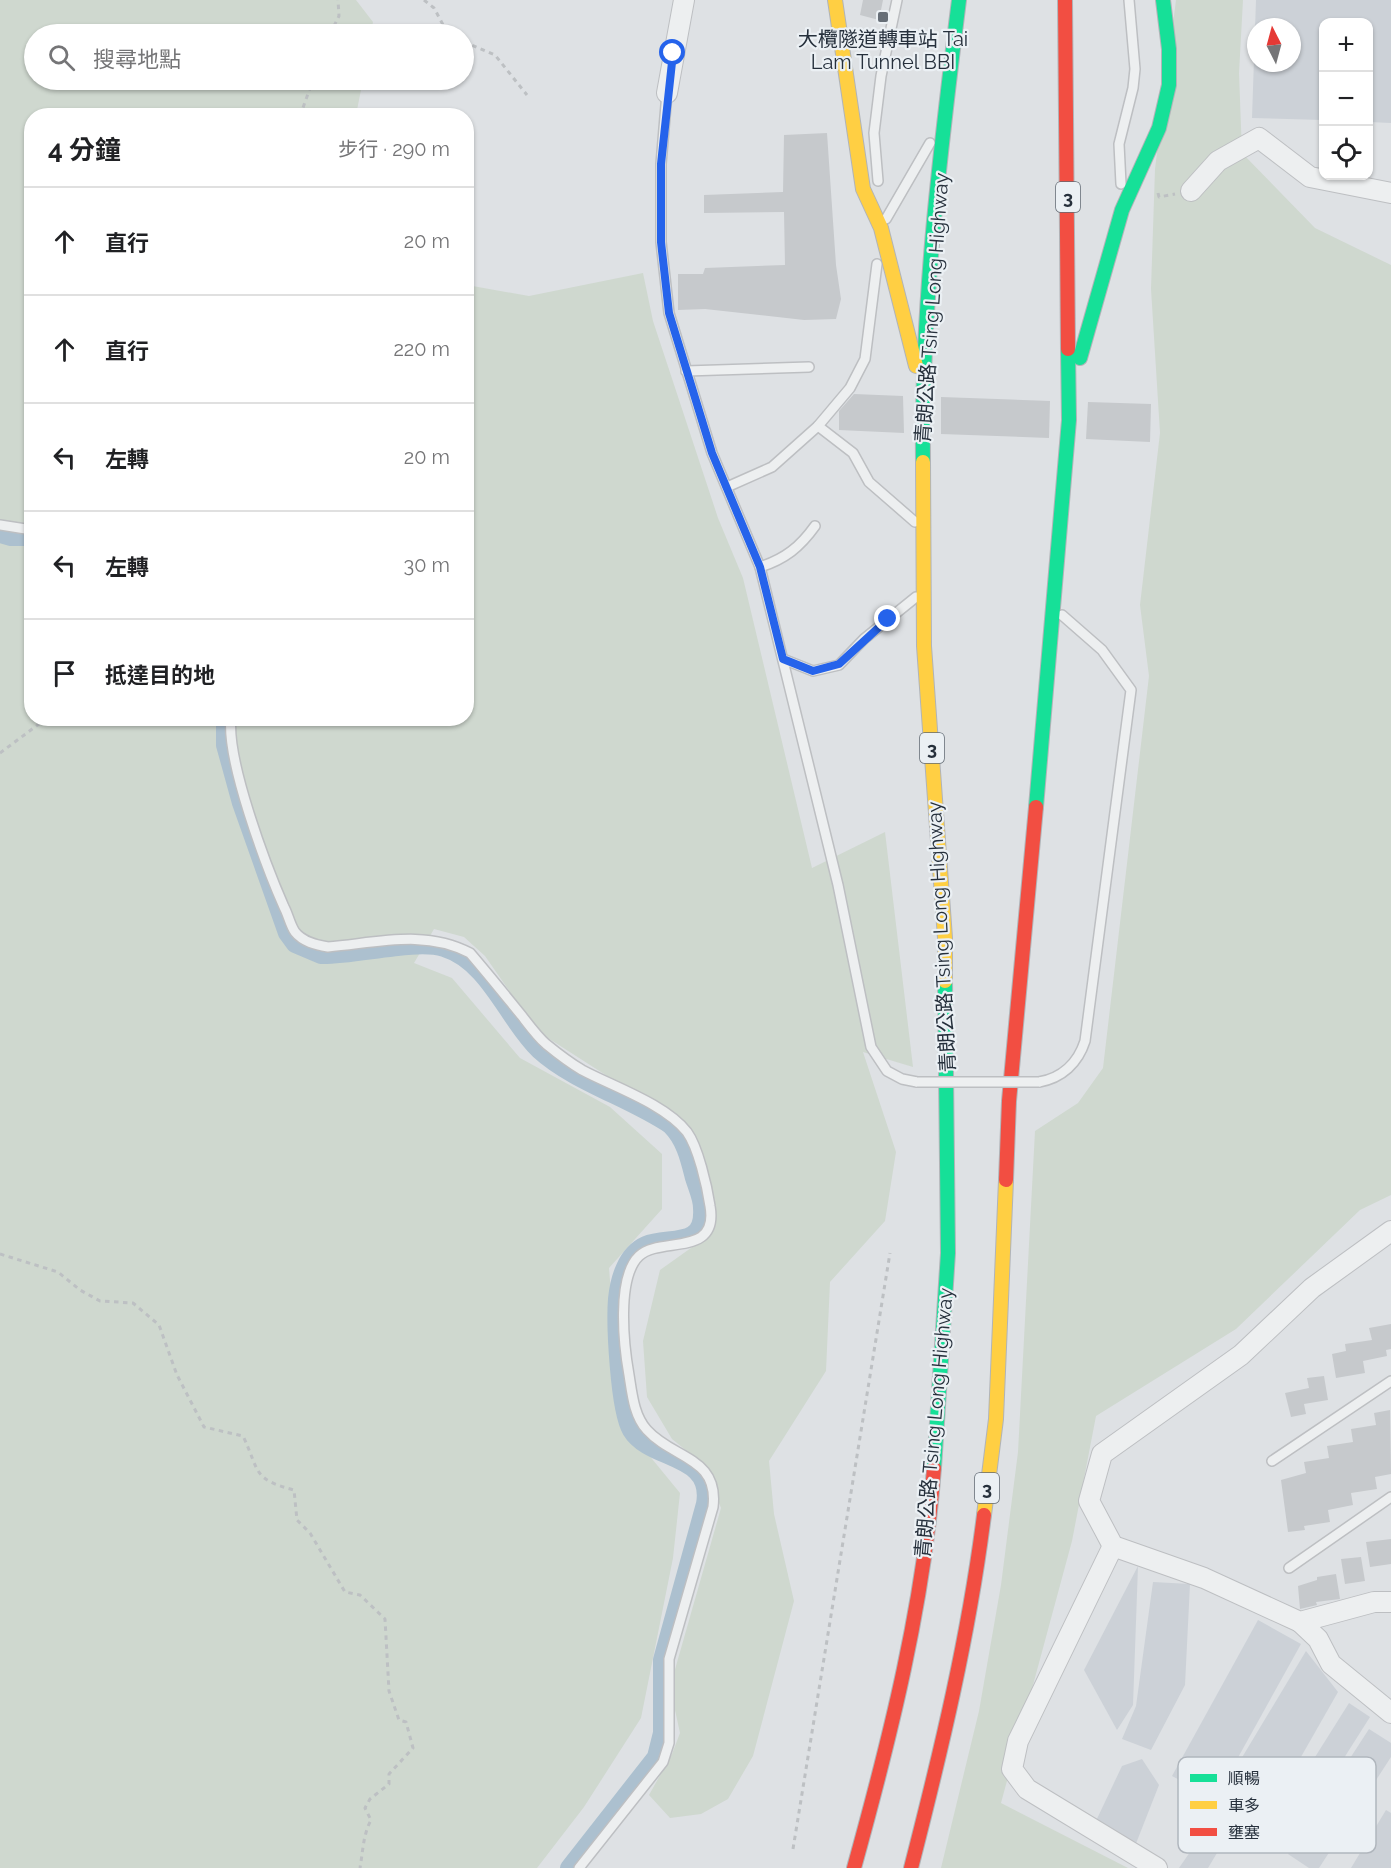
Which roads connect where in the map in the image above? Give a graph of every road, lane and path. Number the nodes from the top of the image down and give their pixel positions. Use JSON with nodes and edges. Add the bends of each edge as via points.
{"nodes":[{"id":1,"x":338,"y":0,"type":"edge"},
{"id":2,"x":424,"y":0,"type":"edge"},
{"id":3,"x":684,"y":0,"type":"edge"},
{"id":4,"x":835,"y":0,"type":"edge"},
{"id":5,"x":897,"y":0,"type":"edge"},
{"id":6,"x":958,"y":0,"type":"edge"},
{"id":7,"x":1065,"y":0,"type":"edge"},
{"id":8,"x":1129,"y":0,"type":"edge"},
{"id":9,"x":1163,"y":0,"type":"edge"},
{"id":10,"x":335,"y":24,"type":"edge"},
{"id":11,"x":443,"y":24,"type":"edge"},
{"id":12,"x":474,"y":47,"type":"edge"},
{"id":13,"x":309,"y":90,"type":"edge"},
{"id":14,"x":667,"y":93,"type":"joint"},
{"id":15,"x":527,"y":95,"type":"dead end"},
{"id":16,"x":303,"y":108,"type":"edge"},
{"id":17,"x":944,"y":118,"type":"junction"},
{"id":18,"x":1156,"y":189,"type":"dead end"},
{"id":19,"x":1191,"y":191,"type":"joint"},
{"id":20,"x":1391,"y":193,"type":"edge"},
{"id":21,"x":1122,"y":210,"type":"junction"},
{"id":22,"x":881,"y":228,"type":"junction"},
{"id":23,"x":809,"y":367,"type":"dead end"},
{"id":24,"x":686,"y":371,"type":"junction"},
{"id":25,"x":922,"y":391,"type":"junction"},
{"id":26,"x":1070,"y":394,"type":"junction"},
{"id":27,"x":818,"y":426,"type":"junction"},
{"id":28,"x":727,"y":488,"type":"junction"},
{"id":29,"x":0,"y":525,"type":"edge"},
{"id":30,"x":815,"y":526,"type":"dead end"},
{"id":31,"x":24,"y":529,"type":"edge"},
{"id":32,"x":923,"y":529,"type":"junction"},
{"id":33,"x":760,"y":567,"type":"junction"},
{"id":34,"x":924,"y":591,"type":"junction"},
{"id":35,"x":1054,"y":608,"type":"junction"},
{"id":36,"x":783,"y":659,"type":"junction"},
{"id":37,"x":36,"y":726,"type":"edge"},
{"id":38,"x":231,"y":726,"type":"edge"},
{"id":39,"x":0,"y":753,"type":"edge"},
{"id":40,"x":1391,"y":1231,"type":"edge"},
{"id":41,"x":890,"y":1253,"type":"dead end"},
{"id":42,"x":0,"y":1254,"type":"edge"},
{"id":43,"x":1391,"y":1381,"type":"edge"},
{"id":44,"x":1272,"y":1461,"type":"dead end"},
{"id":45,"x":1391,"y":1497,"type":"edge"},
{"id":46,"x":1113,"y":1546,"type":"junction"},
{"id":47,"x":1289,"y":1568,"type":"dead end"},
{"id":48,"x":1391,"y":1602,"type":"edge"},
{"id":49,"x":1300,"y":1622,"type":"junction"},
{"id":50,"x":1391,"y":1713,"type":"edge"},
{"id":51,"x":793,"y":1849,"type":"dead end"},
{"id":52,"x":360,"y":1868,"type":"edge"},
{"id":53,"x":579,"y":1868,"type":"edge"},
{"id":54,"x":854,"y":1868,"type":"edge"},
{"id":55,"x":911,"y":1868,"type":"edge"},
{"id":56,"x":1157,"y":1868,"type":"edge"}],
"edges":[{"from":1,"to":10,"type":"path"},
{"from":2,"to":11,"type":"path"},
{"from":3,"to":14,"type":"street"},
{"from":4,"to":22,"type":"highway","via":[[863,189]]},
{"from":5,"to":22,"type":"lane","via":[[874,133]]},
{"from":6,"to":17,"type":"highway","name":"青朗公路 Tsing Long Highway","number":"3"},
{"from":7,"to":26,"type":"highway","number":"3"},
{"from":8,"to":21,"type":"lane","via":[[1135,69],[1119,144]]},
{"from":9,"to":21,"type":"highway","via":[[1169,85],[1159,128]]},
{"from":12,"to":15,"type":"path","via":[[495,56]]},
{"from":13,"to":16,"type":"path"},
{"from":14,"to":24,"type":"lane","via":[[661,164],[661,242],[669,313]]},
{"from":17,"to":22,"type":"lane"},
{"from":17,"to":25,"type":"highway","name":"青朗公路 Tsing Long Highway","number":"3"},
{"from":18,"to":19,"type":"path","via":[[1159,197]]},
{"from":19,"to":20,"type":"street","via":[[1218,161],[1259,138],[1310,177]]},
{"from":21,"to":26,"type":"highway"},
{"from":22,"to":25,"type":"highway"},
{"from":22,"to":27,"type":"lane","via":[[865,359],[850,388]]},
{"from":23,"to":24,"type":"lane"},
{"from":24,"to":28,"type":"lane"},
{"from":25,"to":32,"type":"highway","name":"青朗公路 Tsing Long Highway","number":"3"},
{"from":26,"to":35,"type":"highway","number":"3"},
{"from":27,"to":28,"type":"lane","via":[[772,466]]},
{"from":27,"to":32,"type":"lane","via":[[853,453],[869,482]]},
{"from":28,"to":33,"type":"lane"},
{"from":29,"to":31,"type":"lane"},
{"from":30,"to":33,"type":"lane","via":[[800,547]]},
{"from":32,"to":34,"type":"highway","name":"青朗公路 Tsing Long Highway","number":"3"},
{"from":33,"to":36,"type":"lane"},
{"from":34,"to":36,"type":"lane","via":[[839,664],[813,671]]},
{"from":34,"to":54,"type":"highway","name":"青朗公路 Tsing Long Highway","number":"3","via":[[924,646],[945,938],[945,1329],[933,1484],[921,1572],[905,1662]]},
{"from":35,"to":36,"type":"lane","bridge":true,"via":[[1102,650],[1131,690],[1085,1041],[1070,1068],[1039,1082],[917,1082],[887,1071],[874,1055]]},
{"from":35,"to":55,"type":"highway","number":"3","via":[[1009,1101],[996,1419],[977,1569],[950,1715]]},
{"from":37,"to":39,"type":"path"},
{"from":38,"to":53,"type":"lane","via":[[231,744],[250,811],[270,875],[295,932],[312,945],[328,947],[424,938],[454,944],[470,953],[543,1042],[579,1068],[667,1113],[693,1144],[710,1206],[708,1226],[694,1242],[651,1249],[639,1256],[632,1266],[624,1299],[624,1326],[628,1372],[640,1420],[659,1441],[706,1472],[714,1495],[669,1659],[670,1726],[663,1762]]},
{"from":40,"to":46,"type":"street","via":[[1312,1288],[1241,1355],[1102,1454],[1089,1501]]},
{"from":41,"to":51,"type":"path"},
{"from":42,"to":52,"type":"path","via":[[58,1272],[100,1301],[133,1303],[159,1325],[177,1375],[204,1427],[243,1436],[259,1474],[269,1484],[294,1490],[297,1520],[310,1533],[334,1577],[345,1592],[360,1595],[385,1619],[389,1691],[399,1720],[406,1722],[413,1748],[389,1774],[389,1784],[365,1808],[371,1820],[363,1834]]},
{"from":43,"to":44,"type":"lane"},
{"from":45,"to":47,"type":"lane"},
{"from":46,"to":49,"type":"street","via":[[1204,1578]]},
{"from":46,"to":56,"type":"street","via":[[1018,1741],[1012,1769],[1027,1789]]},
{"from":48,"to":49,"type":"street","via":[[1374,1602]]},
{"from":49,"to":50,"type":"street","via":[[1318,1639],[1331,1664]]}]}
